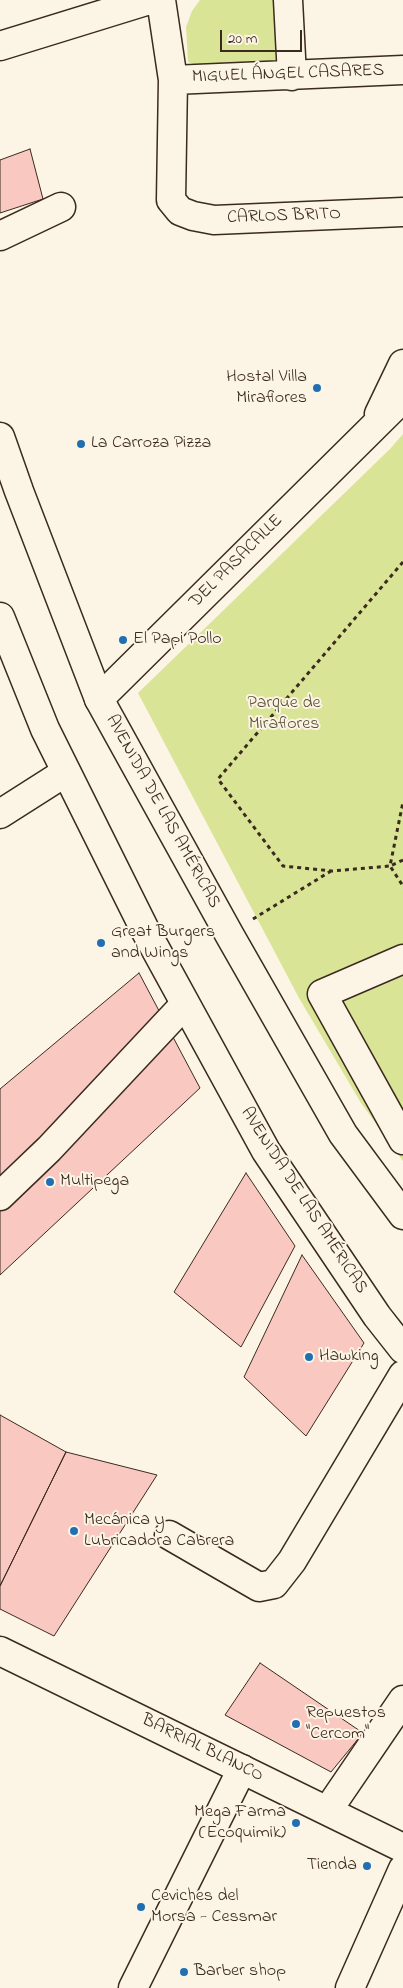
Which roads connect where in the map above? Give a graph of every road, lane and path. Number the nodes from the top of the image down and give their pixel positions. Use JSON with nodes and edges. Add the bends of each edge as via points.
{"nodes":[{"id":1,"x":149,"y":0,"type":"edge"},
{"id":2,"x":161,"y":0,"type":"edge"},
{"id":3,"x":288,"y":0,"type":"edge"},
{"id":4,"x":0,"y":46,"type":"edge"},
{"id":5,"x":403,"y":70,"type":"edge"},
{"id":6,"x":292,"y":76,"type":"junction"},
{"id":7,"x":173,"y":80,"type":"junction"},
{"id":8,"x":61,"y":207,"type":"dead end"},
{"id":9,"x":403,"y":212,"type":"edge"},
{"id":10,"x":0,"y":236,"type":"edge"},
{"id":11,"x":403,"y":364,"type":"edge"},
{"id":12,"x":403,"y":398,"type":"edge"},
{"id":13,"x":374,"y":425,"type":"junction"},
{"id":14,"x":0,"y":437,"type":"edge"},
{"id":15,"x":403,"y":562,"type":"edge"},
{"id":16,"x":0,"y":617,"type":"edge"},
{"id":17,"x":99,"y":699,"type":"junction"},
{"id":18,"x":66,"y":772,"type":"junction"},
{"id":19,"x":403,"y":802,"type":"edge"},
{"id":20,"x":0,"y":814,"type":"edge"},
{"id":21,"x":403,"y":860,"type":"edge"},
{"id":22,"x":390,"y":866,"type":"junction"},
{"id":23,"x":332,"y":871,"type":"junction"},
{"id":24,"x":403,"y":886,"type":"edge"},
{"id":25,"x":229,"y":934,"type":"junction"},
{"id":26,"x":403,"y":959,"type":"edge"},
{"id":27,"x":185,"y":1004,"type":"junction"},
{"id":28,"x":403,"y":1140,"type":"edge"},
{"id":29,"x":0,"y":1196,"type":"edge"},
{"id":30,"x":403,"y":1215,"type":"edge"},
{"id":31,"x":403,"y":1349,"type":"edge"},
{"id":32,"x":403,"y":1375,"type":"edge"},
{"id":33,"x":169,"y":1535,"type":"dead end"},
{"id":34,"x":0,"y":1651,"type":"edge"},
{"id":35,"x":403,"y":1700,"type":"edge"},
{"id":36,"x":242,"y":1768,"type":"junction"},
{"id":37,"x":328,"y":1810,"type":"junction"},
{"id":38,"x":403,"y":1848,"type":"edge"},
{"id":39,"x":403,"y":1869,"type":"edge"},
{"id":40,"x":133,"y":1988,"type":"edge"},
{"id":41,"x":350,"y":1988,"type":"edge"}],
"edges":[{"from":1,"to":4,"type":"street"},
{"from":2,"to":7,"type":"street"},
{"from":3,"to":6,"type":"street"},
{"from":5,"to":6,"type":"street","name":"MIGUEL ÁNGEL CASARES"},
{"from":6,"to":7,"type":"street","name":"MIGUEL ÁNGEL CASARES"},
{"from":7,"to":9,"type":"street","name":"CARLOS BRITO","via":[[171,200],[180,210],[214,220]]},
{"from":8,"to":10,"type":"street"},
{"from":11,"to":13,"type":"street","name":"DEL PASACALLE"},
{"from":12,"to":13,"type":"street","name":"DEL PASACALLE"},
{"from":13,"to":17,"type":"street","name":"DEL PASACALLE"},
{"from":14,"to":17,"type":"street","name":"AVENIDA DE LAS AMÉRICAS"},
{"from":15,"to":23,"type":"path","via":[[218,779],[283,866]]},
{"from":16,"to":18,"type":"street","name":"AVENIDA DE LAS AMÉRICAS"},
{"from":17,"to":25,"type":"street","name":"AVENIDA DE LAS AMÉRICAS"},
{"from":18,"to":20,"type":"street"},
{"from":18,"to":27,"type":"street","name":"AVENIDA DE LAS AMÉRICAS"},
{"from":19,"to":22,"type":"path"},
{"from":21,"to":22,"type":"path"},
{"from":22,"to":23,"type":"path"},
{"from":22,"to":24,"type":"path"},
{"from":23,"to":25,"type":"path"},
{"from":25,"to":30,"type":"street","name":"AVENIDA DE LAS AMÉRICAS","via":[[344,1134]]},
{"from":26,"to":28,"type":"street","via":[[322,994]]},
{"from":27,"to":29,"type":"street","via":[[49,1149]]},
{"from":27,"to":31,"type":"street","name":"AVENIDA DE LAS AMÉRICAS","via":[[266,1151],[377,1316]]},
{"from":32,"to":33,"type":"street","via":[[292,1562],[274,1584],[259,1588]]},
{"from":34,"to":36,"type":"street","name":"BARRIAL BLANCO"},
{"from":35,"to":37,"type":"street"},
{"from":36,"to":37,"type":"street","name":"BARRIAL BLANCO"},
{"from":36,"to":40,"type":"street"},
{"from":37,"to":38,"type":"street","name":"BARRIAL BLANCO"},
{"from":39,"to":41,"type":"street"}]}
